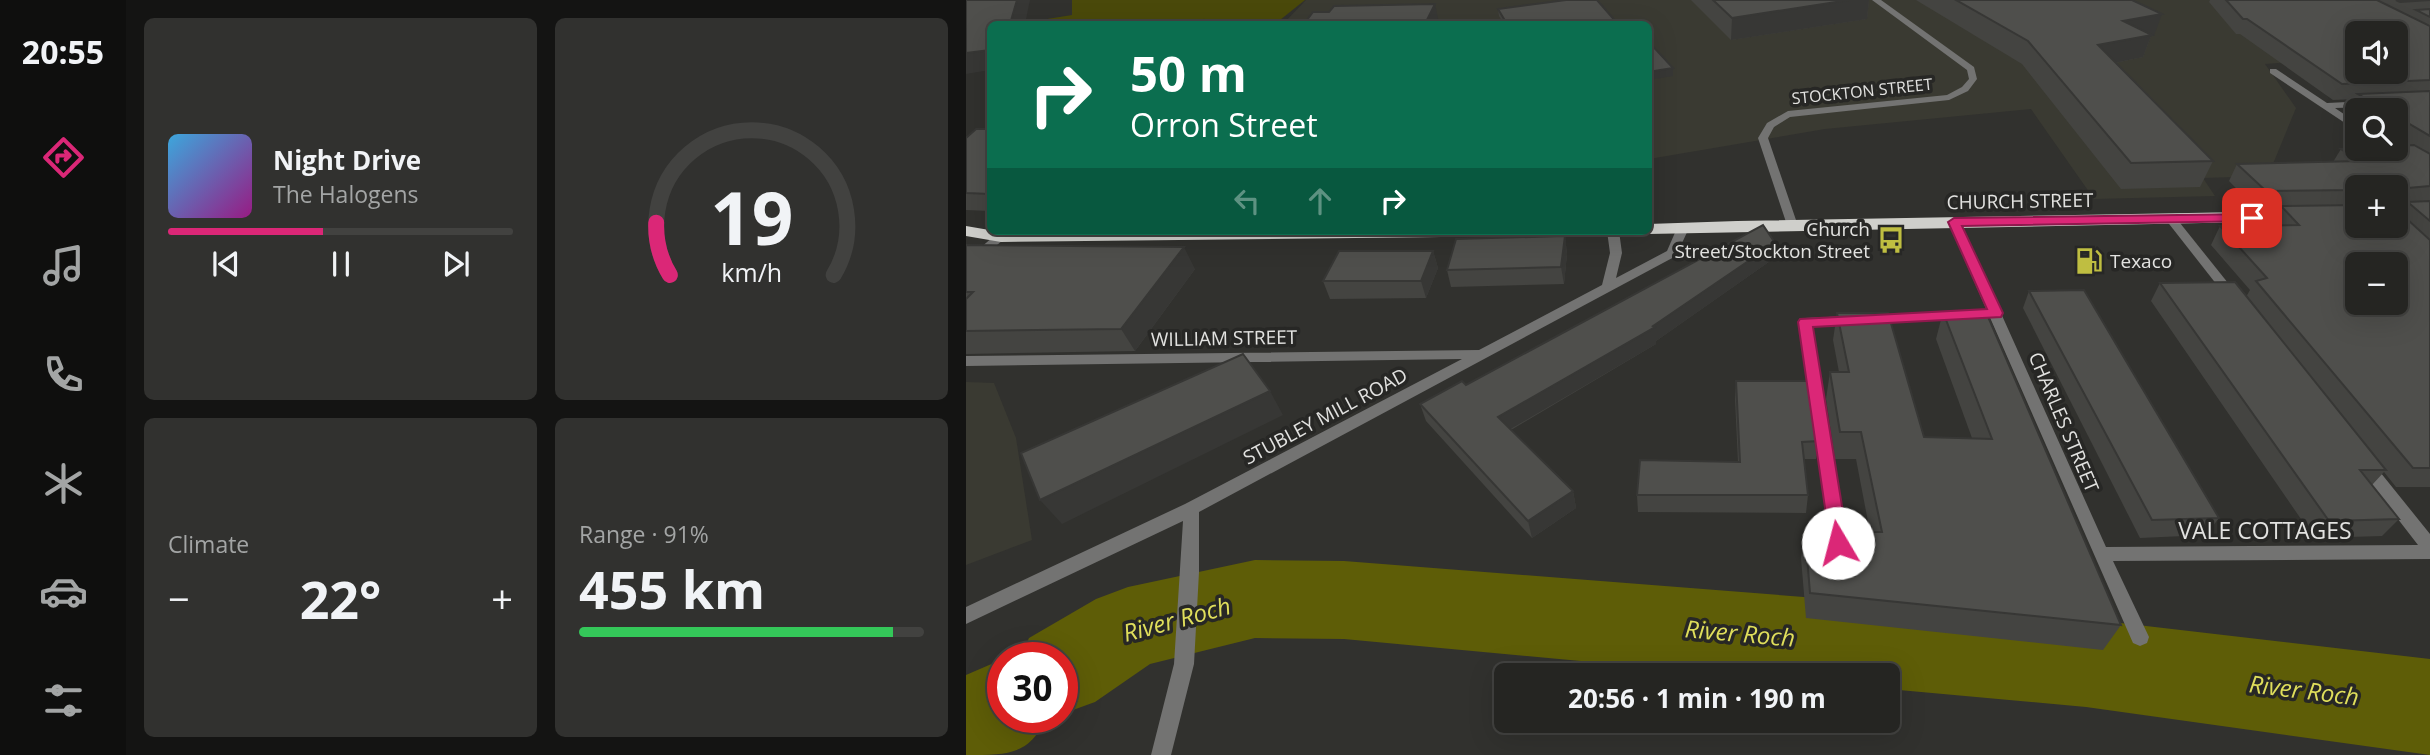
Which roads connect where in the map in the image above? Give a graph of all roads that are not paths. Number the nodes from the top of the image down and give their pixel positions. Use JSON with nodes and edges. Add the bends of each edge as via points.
{"nodes":[{"id":1,"x":1876,"y":0,"type":"edge"},
{"id":2,"x":2273,"y":71,"type":"dead end"},
{"id":3,"x":2345,"y":105,"type":"edge"},
{"id":4,"x":2324,"y":106,"type":"junction"},
{"id":5,"x":2345,"y":119,"type":"edge"},
{"id":6,"x":2345,"y":215,"type":"edge"},
{"id":7,"x":2172,"y":220,"type":"junction"},
{"id":8,"x":1954,"y":222,"type":"junction"},
{"id":9,"x":1791,"y":223,"type":"junction"},
{"id":10,"x":1683,"y":228,"type":"junction"},
{"id":11,"x":1652,"y":229,"type":"edge"},
{"id":12,"x":966,"y":231,"type":"edge"},
{"id":13,"x":987,"y":233,"type":"edge"},
{"id":14,"x":1003,"y":235,"type":"edge"},
{"id":15,"x":1614,"y":235,"type":"edge"},
{"id":16,"x":966,"y":266,"type":"edge"},
{"id":17,"x":1608,"y":287,"type":"junction"},
{"id":18,"x":2241,"y":307,"type":"edge"},
{"id":19,"x":1982,"y":314,"type":"junction"},
{"id":20,"x":1482,"y":354,"type":"junction"},
{"id":21,"x":966,"y":361,"type":"edge"},
{"id":22,"x":2361,"y":459,"type":"edge"},
{"id":23,"x":1191,"y":509,"type":"junction"},
{"id":24,"x":1838,"y":543,"type":"edge"},
{"id":25,"x":2430,"y":550,"type":"edge"},
{"id":26,"x":2101,"y":554,"type":"junction"},
{"id":27,"x":966,"y":616,"type":"edge"},
{"id":28,"x":2140,"y":637,"type":"dead end"},
{"id":29,"x":1161,"y":755,"type":"edge"}],
"edges":[{"from":1,"to":9,"type":"street","name":"STOCKTON STREET","via":[[1971,69],[1973,79],[1949,97],[1817,109],[1788,114],[1770,125],[1763,138]]},
{"from":2,"to":4,"type":"street"},
{"from":3,"to":4,"type":"street"},
{"from":4,"to":5,"type":"street"},
{"from":6,"to":7,"type":"highway","name":"CHURCH STREET"},
{"from":7,"to":8,"type":"highway","name":"CHURCH STREET"},
{"from":7,"to":18,"type":"street"},
{"from":8,"to":9,"type":"highway","name":"CHURCH STREET"},
{"from":8,"to":19,"type":"street","name":"CHARLES STREET"},
{"from":9,"to":10,"type":"highway","name":"CHURCH STREET"},
{"from":10,"to":11,"type":"highway","name":"CHURCH STREET"},
{"from":10,"to":17,"type":"street","name":"STUBLEY MILL ROAD","via":[[1672,253]]},
{"from":12,"to":13,"type":"highway"},
{"from":14,"to":16,"type":"street"},
{"from":15,"to":17,"type":"street","via":[[1616,253]]},
{"from":17,"to":20,"type":"street","name":"STUBLEY MILL ROAD"},
{"from":19,"to":24,"type":"street","via":[[1805,322]]},
{"from":19,"to":26,"type":"street","name":"CHARLES STREET"},
{"from":20,"to":21,"type":"street","name":"WILLIAM STREET"},
{"from":20,"to":23,"type":"street","name":"STUBLEY MILL ROAD"},
{"from":22,"to":25,"type":"street"},
{"from":23,"to":27,"type":"street","name":"STUBLEY MILL ROAD"},
{"from":23,"to":29,"type":"street","via":[[1184,664]]},
{"from":25,"to":26,"type":"street","name":"VALE COTTAGES"},
{"from":26,"to":28,"type":"street","name":"CHARLES STREET"}]}
